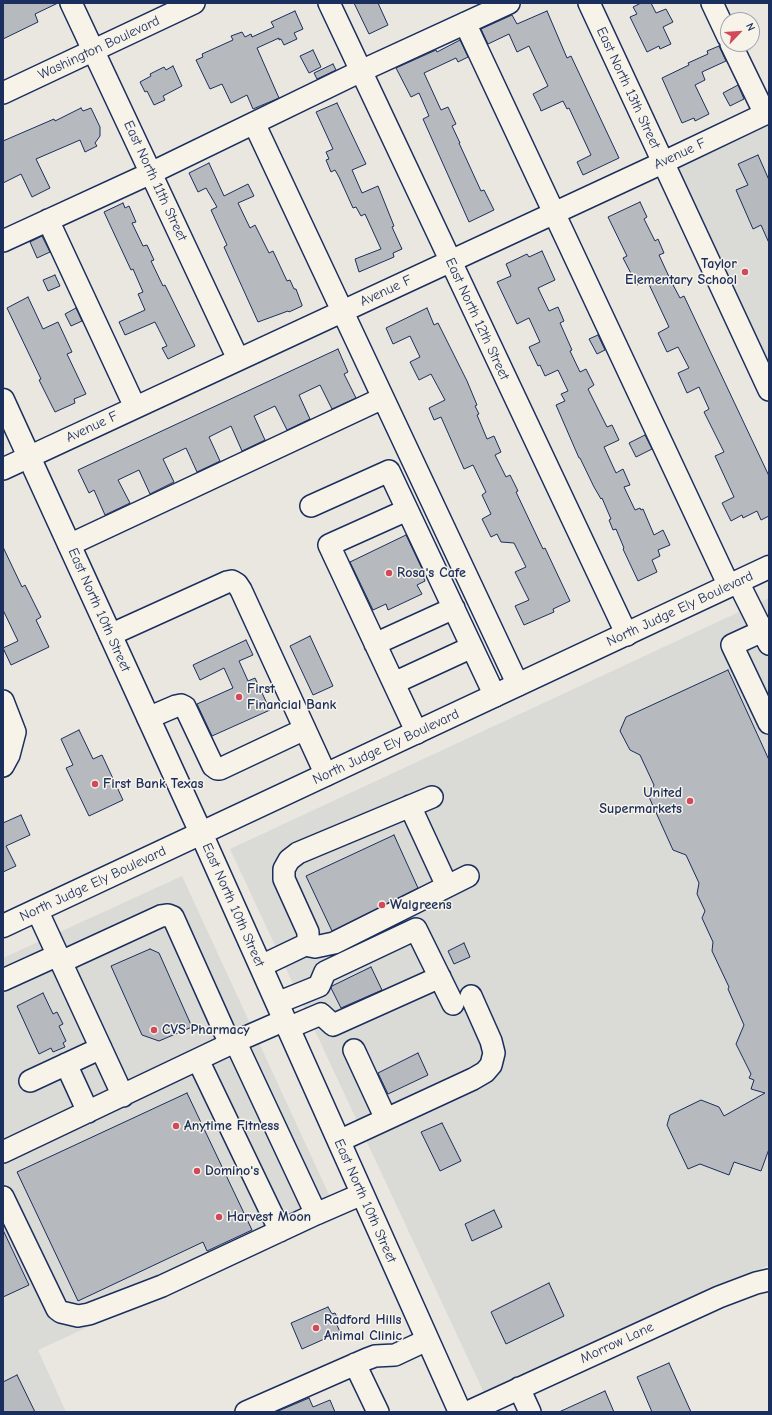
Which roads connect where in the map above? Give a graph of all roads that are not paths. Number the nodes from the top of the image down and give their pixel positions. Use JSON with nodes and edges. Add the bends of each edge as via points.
{"nodes":[{"id":1,"x":71,"y":3,"type":"edge"},
{"id":2,"x":194,"y":3,"type":"edge"},
{"id":3,"x":329,"y":3,"type":"edge"},
{"id":4,"x":508,"y":3,"type":"edge"},
{"id":5,"x":589,"y":3,"type":"edge"},
{"id":6,"x":712,"y":3,"type":"edge"},
{"id":7,"x":720,"y":20,"type":"edge"},
{"id":8,"x":466,"y":23,"type":"junction"},
{"id":9,"x":93,"y":50,"type":"junction"},
{"id":10,"x":736,"y":52,"type":"edge"},
{"id":11,"x":361,"y":71,"type":"junction"},
{"id":12,"x":3,"y":93,"type":"edge"},
{"id":13,"x":767,"y":113,"type":"edge"},
{"id":14,"x":254,"y":123,"type":"junction"},
{"id":15,"x":662,"y":163,"type":"junction"},
{"id":16,"x":151,"y":173,"type":"junction"},
{"id":17,"x":554,"y":213,"type":"junction"},
{"id":18,"x":48,"y":220,"type":"junction"},
{"id":19,"x":3,"y":241,"type":"edge"},
{"id":20,"x":450,"y":262,"type":"junction"},
{"id":21,"x":342,"y":311,"type":"junction"},
{"id":22,"x":238,"y":359,"type":"junction"},
{"id":23,"x":769,"y":390,"type":"edge"},
{"id":24,"x":383,"y":398,"type":"junction"},
{"id":25,"x":3,"y":400,"type":"edge"},
{"id":26,"x":135,"y":407,"type":"junction"},
{"id":27,"x":29,"y":456,"type":"junction"},
{"id":28,"x":3,"y":469,"type":"edge"},
{"id":29,"x":311,"y":506,"type":"dead end"},
{"id":30,"x":407,"y":510,"type":"junction"},
{"id":31,"x":69,"y":544,"type":"junction"},
{"id":32,"x":769,"y":567,"type":"edge"},
{"id":33,"x":734,"y":584,"type":"junction"},
{"id":34,"x":454,"y":608,"type":"junction"},
{"id":35,"x":627,"y":634,"type":"junction"},
{"id":36,"x":767,"y":634,"type":"edge"},
{"id":37,"x":110,"y":635,"type":"junction"},
{"id":38,"x":375,"y":644,"type":"junction"},
{"id":39,"x":472,"y":647,"type":"junction"},
{"id":40,"x":394,"y":683,"type":"junction"},
{"id":41,"x":518,"y":685,"type":"junction"},
{"id":42,"x":495,"y":696,"type":"junction"},
{"id":43,"x":3,"y":701,"type":"edge"},
{"id":44,"x":148,"y":718,"type":"junction"},
{"id":45,"x":769,"y":723,"type":"edge"},
{"id":46,"x":305,"y":729,"type":"junction"},
{"id":47,"x":417,"y":733,"type":"junction"},
{"id":48,"x":3,"y":766,"type":"edge"},
{"id":49,"x":326,"y":775,"type":"junction"},
{"id":50,"x":432,"y":797,"type":"dead end"},
{"id":51,"x":410,"y":806,"type":"junction"},
{"id":52,"x":201,"y":833,"type":"junction"},
{"id":53,"x":468,"y":876,"type":"dead end"},
{"id":54,"x":447,"y":886,"type":"junction"},
{"id":55,"x":37,"y":910,"type":"junction"},
{"id":56,"x":3,"y":926,"type":"edge"},
{"id":57,"x":305,"y":945,"type":"junction"},
{"id":58,"x":60,"y":958,"type":"junction"},
{"id":59,"x":261,"y":966,"type":"junction"},
{"id":60,"x":440,"y":977,"type":"junction"},
{"id":61,"x":3,"y":980,"type":"edge"},
{"id":62,"x":283,"y":1017,"type":"junction"},
{"id":63,"x":233,"y":1043,"type":"junction"},
{"id":64,"x":101,"y":1048,"type":"junction"},
{"id":65,"x":354,"y":1050,"type":"dead end"},
{"id":66,"x":198,"y":1060,"type":"junction"},
{"id":67,"x":66,"y":1064,"type":"junction"},
{"id":68,"x":30,"y":1081,"type":"dead end"},
{"id":69,"x":123,"y":1096,"type":"junction"},
{"id":70,"x":88,"y":1112,"type":"junction"},
{"id":71,"x":386,"y":1119,"type":"junction"},
{"id":72,"x":339,"y":1141,"type":"junction"},
{"id":73,"x":3,"y":1152,"type":"edge"},
{"id":74,"x":362,"y":1194,"type":"junction"},
{"id":75,"x":3,"y":1196,"type":"edge"},
{"id":76,"x":316,"y":1214,"type":"junction"},
{"id":77,"x":280,"y":1231,"type":"junction"},
{"id":78,"x":769,"y":1280,"type":"edge"},
{"id":79,"x":427,"y":1340,"type":"junction"},
{"id":80,"x":355,"y":1364,"type":"junction"},
{"id":81,"x":519,"y":1388,"type":"junction"},
{"id":82,"x":246,"y":1412,"type":"edge"},
{"id":83,"x":378,"y":1412,"type":"edge"},
{"id":84,"x":460,"y":1412,"type":"edge"},
{"id":85,"x":468,"y":1412,"type":"edge"},
{"id":86,"x":530,"y":1412,"type":"edge"}],
"edges":[{"from":1,"to":9,"type":"street","name":"East North 11th Street"},
{"from":2,"to":9,"type":"street","name":"Washington Boulevard"},
{"from":3,"to":11,"type":"street","name":"East North 12th Street"},
{"from":4,"to":8,"type":"street"},
{"from":5,"to":15,"type":"street","name":"East North 13th Street"},
{"from":6,"to":7,"type":"street"},
{"from":8,"to":11,"type":"street"},
{"from":8,"to":17,"type":"street"},
{"from":9,"to":12,"type":"street","name":"Washington Boulevard"},
{"from":9,"to":16,"type":"street","name":"East North 11th Street"},
{"from":10,"to":13,"type":"street"},
{"from":11,"to":14,"type":"street"},
{"from":11,"to":20,"type":"street","name":"East North 12th Street"},
{"from":13,"to":15,"type":"street","name":"Avenue F"},
{"from":14,"to":16,"type":"street"},
{"from":14,"to":21,"type":"street"},
{"from":15,"to":17,"type":"street","name":"Avenue F"},
{"from":15,"to":23,"type":"street","name":"East North 13th Street"},
{"from":16,"to":18,"type":"street"},
{"from":16,"to":22,"type":"street","name":"East North 11th Street"},
{"from":17,"to":20,"type":"street","name":"Avenue F"},
{"from":17,"to":33,"type":"street"},
{"from":18,"to":19,"type":"street"},
{"from":18,"to":26,"type":"street"},
{"from":20,"to":21,"type":"street","name":"Avenue F"},
{"from":20,"to":35,"type":"street","name":"East North 12th Street"},
{"from":21,"to":22,"type":"street","name":"Avenue F"},
{"from":21,"to":24,"type":"street"},
{"from":22,"to":26,"type":"street","name":"Avenue F"},
{"from":24,"to":31,"type":"street"},
{"from":24,"to":41,"type":"street"},
{"from":25,"to":27,"type":"main road","name":"East North 10th Street"},
{"from":26,"to":27,"type":"street","name":"Avenue F"},
{"from":27,"to":28,"type":"street","name":"Avenue F"},
{"from":27,"to":31,"type":"main road","name":"East North 10th Street"},
{"from":29,"to":30,"type":"street","via":[[389,471]]},
{"from":30,"to":34,"type":"street"},
{"from":30,"to":38,"type":"street","via":[[329,545]]},
{"from":31,"to":37,"type":"main road","name":"East North 10th Street"},
{"from":32,"to":33,"type":"main road","name":"North Judge Ely Boulevard"},
{"from":33,"to":35,"type":"main road","name":"North Judge Ely Boulevard"},
{"from":33,"to":36,"type":"street"},
{"from":34,"to":38,"type":"street"},
{"from":34,"to":39,"type":"street"},
{"from":35,"to":41,"type":"main road","name":"North Judge Ely Boulevard"},
{"from":36,"to":45,"type":"street","via":[[732,645]]},
{"from":37,"to":44,"type":"main road","name":"East North 10th Street"},
{"from":37,"to":46,"type":"street","via":[[232,581],[241,590]]},
{"from":38,"to":40,"type":"street"},
{"from":39,"to":40,"type":"street"},
{"from":39,"to":42,"type":"street"},
{"from":40,"to":47,"type":"street"},
{"from":41,"to":42,"type":"main road","name":"North Judge Ely Boulevard"},
{"from":42,"to":47,"type":"main road","name":"North Judge Ely Boulevard"},
{"from":43,"to":48,"type":"street","via":[[15,732]]},
{"from":44,"to":46,"type":"street","via":[[176,706],[185,707],[217,769]]},
{"from":44,"to":52,"type":"main road","name":"East North 10th Street"},
{"from":46,"to":49,"type":"street"},
{"from":47,"to":49,"type":"main road","name":"North Judge Ely Boulevard"},
{"from":49,"to":52,"type":"main road","name":"North Judge Ely Boulevard"},
{"from":50,"to":51,"type":"street"},
{"from":51,"to":54,"type":"street"},
{"from":51,"to":57,"type":"street","via":[[298,853],[289,860],[284,870],[284,879],[308,932]]},
{"from":52,"to":55,"type":"main road","name":"North Judge Ely Boulevard"},
{"from":52,"to":59,"type":"main road","name":"East North 10th Street"},
{"from":53,"to":54,"type":"street"},
{"from":54,"to":57,"type":"street","via":[[334,943],[316,947]]},
{"from":55,"to":56,"type":"main road","name":"North Judge Ely Boulevard"},
{"from":55,"to":58,"type":"street"},
{"from":57,"to":59,"type":"street"},
{"from":58,"to":61,"type":"street"},
{"from":58,"to":63,"type":"street","via":[[168,914],[173,917]]},
{"from":58,"to":64,"type":"street"},
{"from":59,"to":62,"type":"main road","name":"East North 10th Street"},
{"from":60,"to":62,"type":"street","via":[[333,1024],[321,1014]]},
{"from":60,"to":62,"type":"street","via":[[416,929],[325,972],[319,986]]},
{"from":60,"to":71,"type":"street","via":[[462,1000],[491,1041],[494,1053],[491,1065],[473,1079]]},
{"from":62,"to":63,"type":"street"},
{"from":62,"to":72,"type":"main road","name":"East North 10th Street"},
{"from":63,"to":66,"type":"street"},
{"from":63,"to":76,"type":"street"},
{"from":64,"to":67,"type":"street"},
{"from":64,"to":69,"type":"street"},
{"from":65,"to":71,"type":"street"},
{"from":66,"to":69,"type":"street"},
{"from":66,"to":77,"type":"street"},
{"from":67,"to":68,"type":"street"},
{"from":67,"to":70,"type":"street"},
{"from":69,"to":70,"type":"street"},
{"from":70,"to":73,"type":"street"},
{"from":71,"to":72,"type":"street"},
{"from":72,"to":74,"type":"main road","name":"East North 10th Street"},
{"from":74,"to":76,"type":"street"},
{"from":74,"to":79,"type":"main road","name":"East North 10th Street"},
{"from":75,"to":77,"type":"street","via":[[57,1309],[78,1316],[162,1286]]},
{"from":76,"to":77,"type":"street"},
{"from":78,"to":81,"type":"street","name":"Morrow Lane","via":[[719,1297]]},
{"from":79,"to":80,"type":"street","via":[[395,1355],[375,1356]]},
{"from":79,"to":84,"type":"main road","name":"East North 10th Street"},
{"from":80,"to":82,"type":"street"},
{"from":80,"to":83,"type":"street"},
{"from":81,"to":85,"type":"street","name":"Morrow Lane"},
{"from":81,"to":86,"type":"street"}]}
